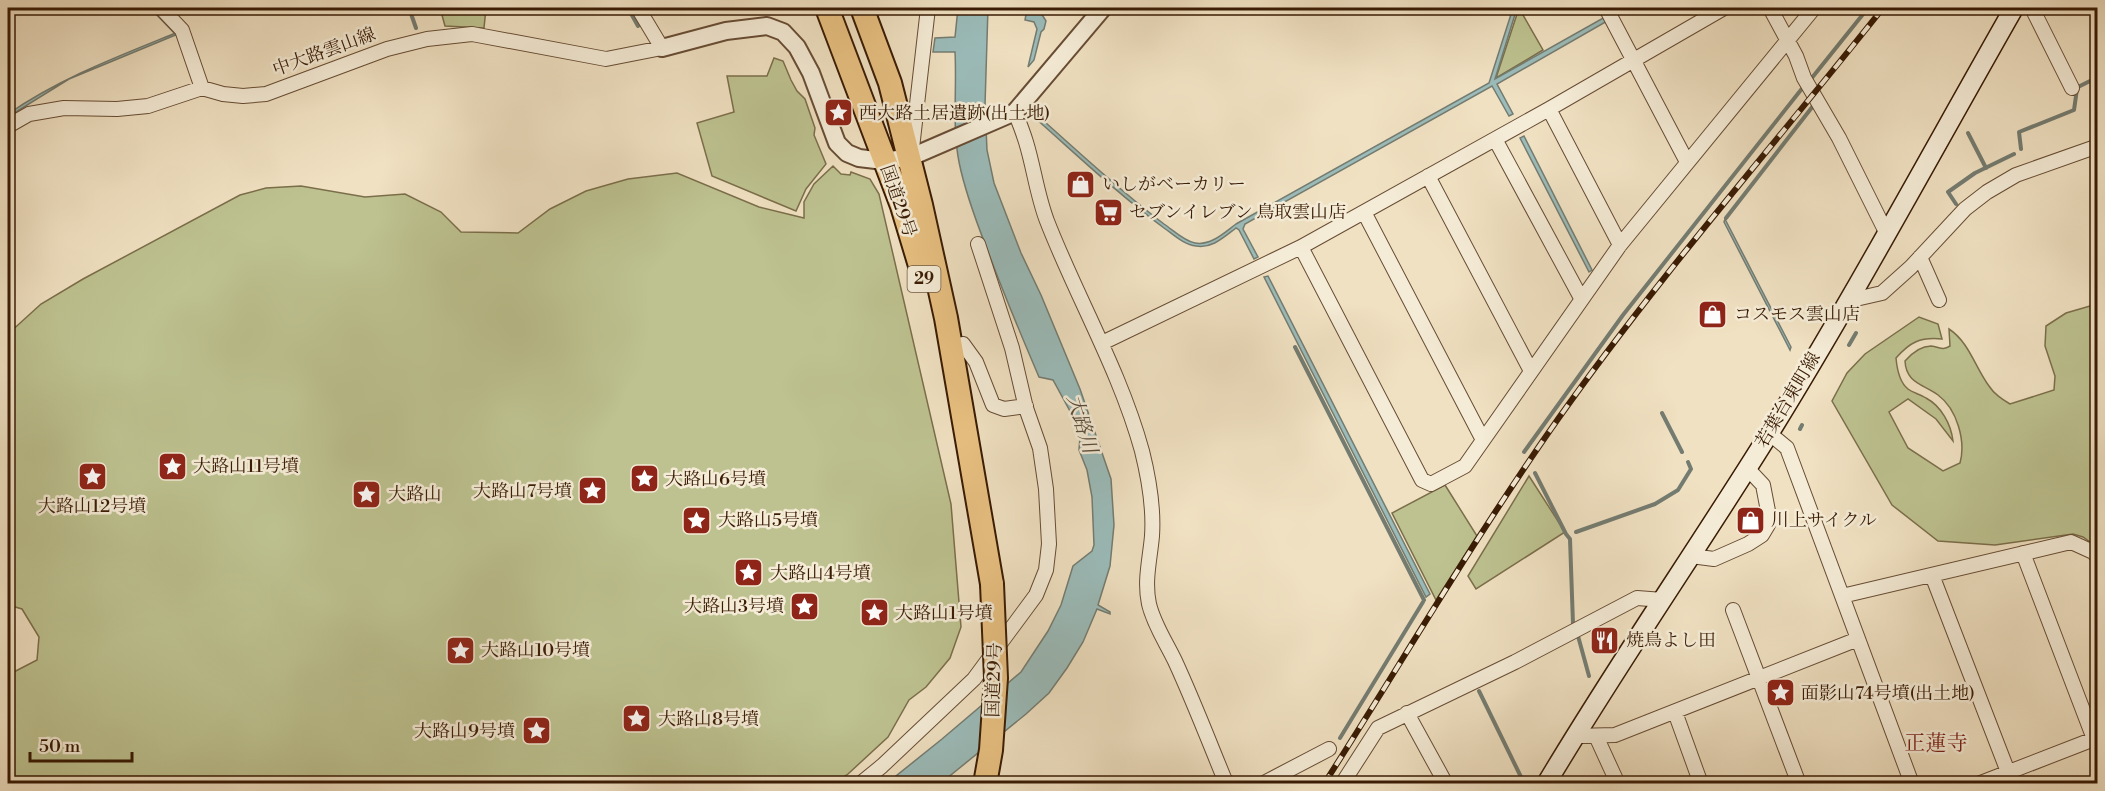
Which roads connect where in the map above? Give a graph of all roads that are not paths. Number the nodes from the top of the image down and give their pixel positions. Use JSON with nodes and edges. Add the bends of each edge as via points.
{"nodes":[{"id":1,"x":161,"y":8,"type":"edge"},
{"id":2,"x":638,"y":8,"type":"edge"},
{"id":3,"x":827,"y":8,"type":"edge"},
{"id":4,"x":862,"y":8,"type":"edge"},
{"id":5,"x":928,"y":8,"type":"edge"},
{"id":6,"x":1103,"y":8,"type":"edge"},
{"id":7,"x":1606,"y":8,"type":"edge"},
{"id":8,"x":1724,"y":8,"type":"edge"},
{"id":9,"x":1770,"y":8,"type":"edge"},
{"id":10,"x":1814,"y":8,"type":"edge"},
{"id":11,"x":2014,"y":8,"type":"edge"},
{"id":12,"x":2032,"y":8,"type":"edge"},
{"id":13,"x":1787,"y":41,"type":"junction"},
{"id":14,"x":662,"y":48,"type":"junction"},
{"id":15,"x":1635,"y":60,"type":"junction"},
{"id":16,"x":2072,"y":87,"type":"dead end"},
{"id":17,"x":202,"y":88,"type":"junction"},
{"id":18,"x":1549,"y":109,"type":"junction"},
{"id":19,"x":1016,"y":112,"type":"junction"},
{"id":20,"x":8,"y":126,"type":"edge"},
{"id":21,"x":1495,"y":139,"type":"junction"},
{"id":22,"x":2097,"y":146,"type":"edge"},
{"id":23,"x":910,"y":158,"type":"junction"},
{"id":24,"x":884,"y":161,"type":"junction"},
{"id":25,"x":1687,"y":162,"type":"junction"},
{"id":26,"x":1428,"y":176,"type":"junction"},
{"id":27,"x":1364,"y":212,"type":"junction"},
{"id":28,"x":1886,"y":232,"type":"junction"},
{"id":29,"x":978,"y":244,"type":"dead end"},
{"id":30,"x":1620,"y":245,"type":"junction"},
{"id":31,"x":1301,"y":247,"type":"junction"},
{"id":32,"x":1920,"y":257,"type":"junction"},
{"id":33,"x":1581,"y":298,"type":"junction"},
{"id":34,"x":1939,"y":300,"type":"dead end"},
{"id":35,"x":1847,"y":301,"type":"junction"},
{"id":36,"x":1102,"y":343,"type":"junction"},
{"id":37,"x":963,"y":344,"type":"dead end"},
{"id":38,"x":1531,"y":371,"type":"junction"},
{"id":39,"x":959,"y":398,"type":"junction"},
{"id":40,"x":1026,"y":406,"type":"junction"},
{"id":41,"x":1769,"y":433,"type":"junction"},
{"id":42,"x":1484,"y":440,"type":"junction"},
{"id":43,"x":1747,"y":468,"type":"junction"},
{"id":44,"x":2022,"y":553,"type":"junction"},
{"id":45,"x":1690,"y":556,"type":"junction"},
{"id":46,"x":2097,"y":557,"type":"edge"},
{"id":47,"x":1932,"y":575,"type":"junction"},
{"id":48,"x":1842,"y":596,"type":"junction"},
{"id":49,"x":1663,"y":600,"type":"junction"},
{"id":50,"x":1733,"y":610,"type":"dead end"},
{"id":51,"x":1858,"y":639,"type":"junction"},
{"id":52,"x":1759,"y":679,"type":"junction"},
{"id":53,"x":1675,"y":712,"type":"junction"},
{"id":54,"x":1407,"y":713,"type":"junction"},
{"id":55,"x":1574,"y":736,"type":"junction"},
{"id":56,"x":1596,"y":736,"type":"junction"},
{"id":57,"x":1329,"y":749,"type":"dead end"},
{"id":58,"x":2008,"y":772,"type":"junction"},
{"id":59,"x":860,"y":783,"type":"edge"},
{"id":60,"x":986,"y":783,"type":"edge"},
{"id":61,"x":1229,"y":783,"type":"edge"},
{"id":62,"x":1262,"y":783,"type":"edge"},
{"id":63,"x":1342,"y":783,"type":"edge"},
{"id":64,"x":1446,"y":783,"type":"edge"},
{"id":65,"x":1546,"y":783,"type":"edge"},
{"id":66,"x":1618,"y":783,"type":"edge"},
{"id":67,"x":1701,"y":783,"type":"edge"},
{"id":68,"x":1799,"y":783,"type":"edge"},
{"id":69,"x":1912,"y":783,"type":"edge"},
{"id":70,"x":1978,"y":783,"type":"edge"}],
"edges":[{"from":1,"to":17,"type":"street","via":[[182,30]]},
{"from":2,"to":14,"type":"street"},
{"from":3,"to":24,"type":"highway","name":"国道29号","number":"29"},
{"from":4,"to":23,"type":"highway","name":"国道29号","number":"29","via":[[891,83]]},
{"from":5,"to":23,"type":"street"},
{"from":6,"to":19,"type":"street"},
{"from":7,"to":15,"type":"street"},
{"from":8,"to":15,"type":"street"},
{"from":9,"to":13,"type":"street"},
{"from":10,"to":13,"type":"street"},
{"from":11,"to":28,"type":"main road","name":"若葉台東町線"},
{"from":12,"to":16,"type":"street"},
{"from":13,"to":25,"type":"street"},
{"from":13,"to":28,"type":"street"},
{"from":14,"to":17,"type":"street","name":"中大路雲山線","via":[[606,59],[472,34],[387,49],[266,94],[233,95]]},
{"from":14,"to":24,"type":"street","name":"中大路雲山線","via":[[726,31],[767,26],[783,32],[797,47],[811,73],[837,144],[859,158]]},
{"from":15,"to":18,"type":"street"},
{"from":15,"to":25,"type":"street"},
{"from":17,"to":20,"type":"street","via":[[148,106],[64,108],[29,114]]},
{"from":18,"to":21,"type":"street"},
{"from":18,"to":30,"type":"street"},
{"from":19,"to":23,"type":"street","name":"中大路雲山線"},
{"from":19,"to":36,"type":"street","via":[[1046,220]]},
{"from":21,"to":26,"type":"street"},
{"from":21,"to":33,"type":"street"},
{"from":22,"to":32,"type":"street","via":[[2016,175],[1987,192],[1965,209]]},
{"from":23,"to":24,"type":"street","name":"中大路雲山線"},
{"from":23,"to":39,"type":"highway","name":"国道29号","number":"29","via":[[946,318]]},
{"from":24,"to":39,"type":"highway","name":"国道29号","number":"29","via":[[902,206]]},
{"from":25,"to":30,"type":"street"},
{"from":26,"to":27,"type":"street"},
{"from":26,"to":38,"type":"street"},
{"from":27,"to":31,"type":"street"},
{"from":27,"to":42,"type":"street"},
{"from":28,"to":35,"type":"main road","name":"若葉台東町線"},
{"from":29,"to":40,"type":"street","via":[[1012,348]]},
{"from":30,"to":33,"type":"street"},
{"from":31,"to":36,"type":"street"},
{"from":31,"to":42,"type":"street","via":[[1422,480],[1431,484],[1465,466]]},
{"from":32,"to":34,"type":"street"},
{"from":32,"to":35,"type":"street","via":[[1882,293]]},
{"from":33,"to":38,"type":"street"},
{"from":35,"to":41,"type":"main road","name":"若葉台東町線"},
{"from":36,"to":61,"type":"street","via":[[1130,413],[1150,487],[1153,510],[1146,582],[1149,604]]},
{"from":37,"to":40,"type":"street","via":[[976,362],[993,405],[1004,409]]},
{"from":38,"to":42,"type":"street"},
{"from":39,"to":60,"type":"highway","name":"国道29号","number":"29","bridge":true,"via":[[992,584],[996,678]]},
{"from":40,"to":59,"type":"street","via":[[1040,448],[1049,544],[1046,570],[1036,595],[974,679]]},
{"from":41,"to":43,"type":"main road","name":"若葉台東町線"},
{"from":41,"to":48,"type":"street","via":[[1787,448]]},
{"from":43,"to":45,"type":"main road","name":"若葉台東町線"},
{"from":43,"to":45,"type":"street","via":[[1763,485],[1768,511],[1765,531],[1748,544],[1714,559]]},
{"from":44,"to":46,"type":"street","via":[[2071,542]]},
{"from":44,"to":47,"type":"street"},
{"from":44,"to":58,"type":"street","via":[[2094,740]]},
{"from":45,"to":49,"type":"main road","name":"若葉台東町線"},
{"from":47,"to":48,"type":"street"},
{"from":47,"to":58,"type":"street"},
{"from":48,"to":51,"type":"street"},
{"from":49,"to":54,"type":"street","via":[[1636,598]]},
{"from":49,"to":55,"type":"main road","name":"若葉台東町線"},
{"from":50,"to":52,"type":"street"},
{"from":51,"to":52,"type":"street"},
{"from":51,"to":69,"type":"street"},
{"from":52,"to":53,"type":"street"},
{"from":52,"to":68,"type":"street"},
{"from":53,"to":56,"type":"street","via":[[1615,735]]},
{"from":53,"to":67,"type":"street"},
{"from":54,"to":63,"type":"street","via":[[1378,728]]},
{"from":54,"to":64,"type":"street"},
{"from":55,"to":56,"type":"street"},
{"from":55,"to":65,"type":"main road","name":"若葉台東町線"},
{"from":56,"to":66,"type":"street"},
{"from":57,"to":62,"type":"street"},
{"from":58,"to":70,"type":"street"}]}
